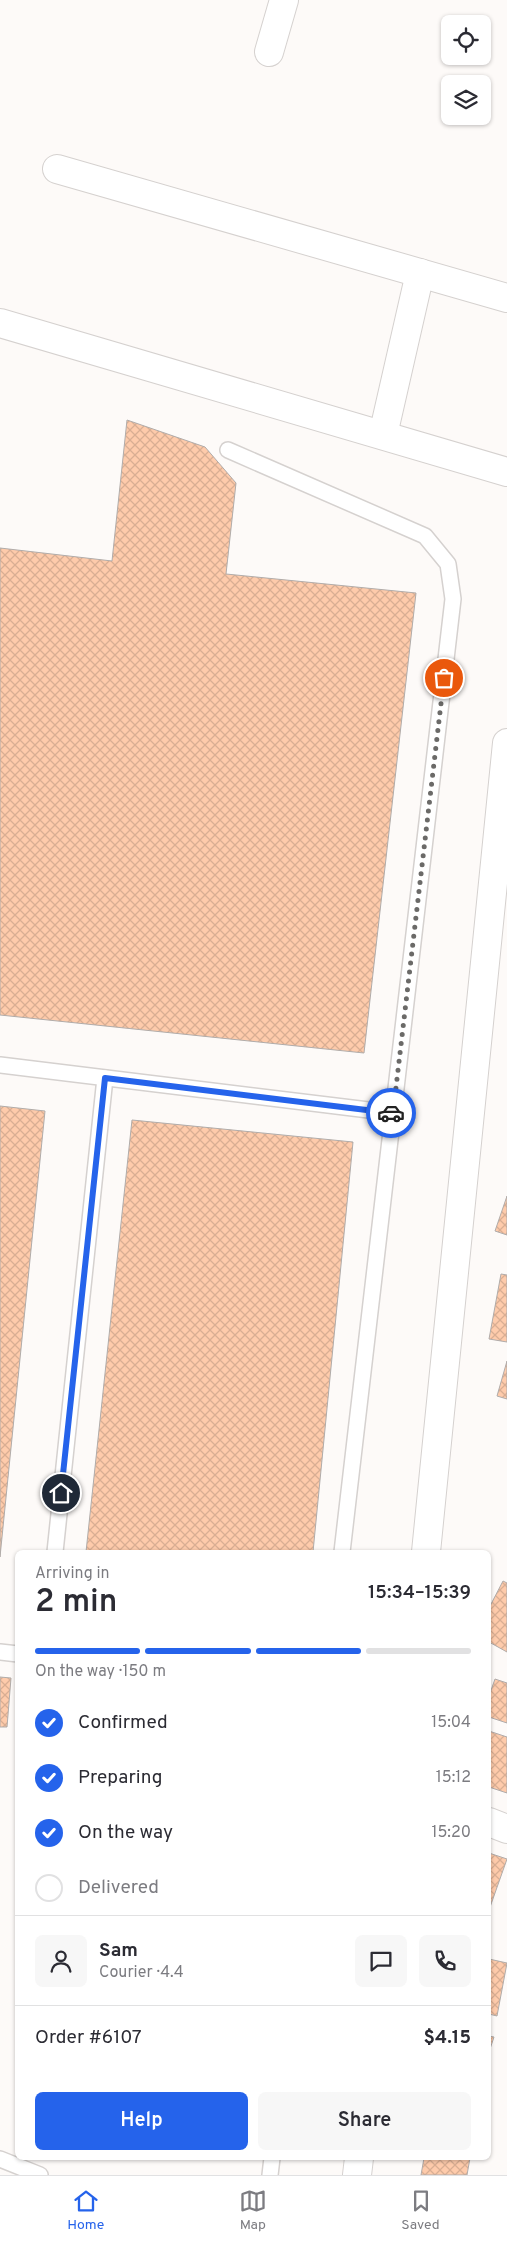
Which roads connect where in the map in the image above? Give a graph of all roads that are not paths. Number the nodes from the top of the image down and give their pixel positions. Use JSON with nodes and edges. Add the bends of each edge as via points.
{"nodes":[{"id":1,"x":284,"y":0,"type":"edge"},
{"id":2,"x":269,"y":52,"type":"dead end"},
{"id":3,"x":57,"y":169,"type":"dead end"},
{"id":4,"x":420,"y":273,"type":"junction"},
{"id":5,"x":507,"y":298,"type":"edge"},
{"id":6,"x":0,"y":323,"type":"edge"},
{"id":7,"x":383,"y":435,"type":"junction"},
{"id":8,"x":228,"y":450,"type":"dead end"},
{"id":9,"x":507,"y":472,"type":"edge"},
{"id":10,"x":507,"y":743,"type":"edge"},
{"id":11,"x":0,"y":1065,"type":"edge"},
{"id":12,"x":105,"y":1078,"type":"junction"},
{"id":13,"x":393,"y":1113,"type":"junction"},
{"id":14,"x":55,"y":1550,"type":"edge"},
{"id":15,"x":342,"y":1550,"type":"edge"},
{"id":16,"x":426,"y":1550,"type":"edge"},
{"id":17,"x":0,"y":1652,"type":"edge"},
{"id":18,"x":15,"y":1654,"type":"edge"},
{"id":19,"x":491,"y":1823,"type":"edge"},
{"id":20,"x":507,"y":1829,"type":"edge"},
{"id":21,"x":0,"y":2160,"type":"edge"},
{"id":22,"x":272,"y":2160,"type":"edge"},
{"id":23,"x":359,"y":2160,"type":"edge"},
{"id":24,"x":40,"y":2175,"type":"edge"},
{"id":25,"x":270,"y":2175,"type":"edge"},
{"id":26,"x":357,"y":2175,"type":"edge"}],
"edges":[{"from":1,"to":2,"type":"street"},
{"from":3,"to":4,"type":"street"},
{"from":4,"to":5,"type":"street"},
{"from":4,"to":7,"type":"street"},
{"from":6,"to":7,"type":"street"},
{"from":7,"to":9,"type":"street"},
{"from":8,"to":13,"type":"lane","via":[[425,536],[448,564],[453,599]]},
{"from":10,"to":16,"type":"street"},
{"from":11,"to":12,"type":"lane"},
{"from":12,"to":13,"type":"lane"},
{"from":12,"to":14,"type":"lane"},
{"from":13,"to":15,"type":"lane"},
{"from":17,"to":18,"type":"lane"},
{"from":19,"to":20,"type":"street"},
{"from":21,"to":24,"type":"lane"},
{"from":22,"to":25,"type":"lane"},
{"from":23,"to":26,"type":"street"}]}
